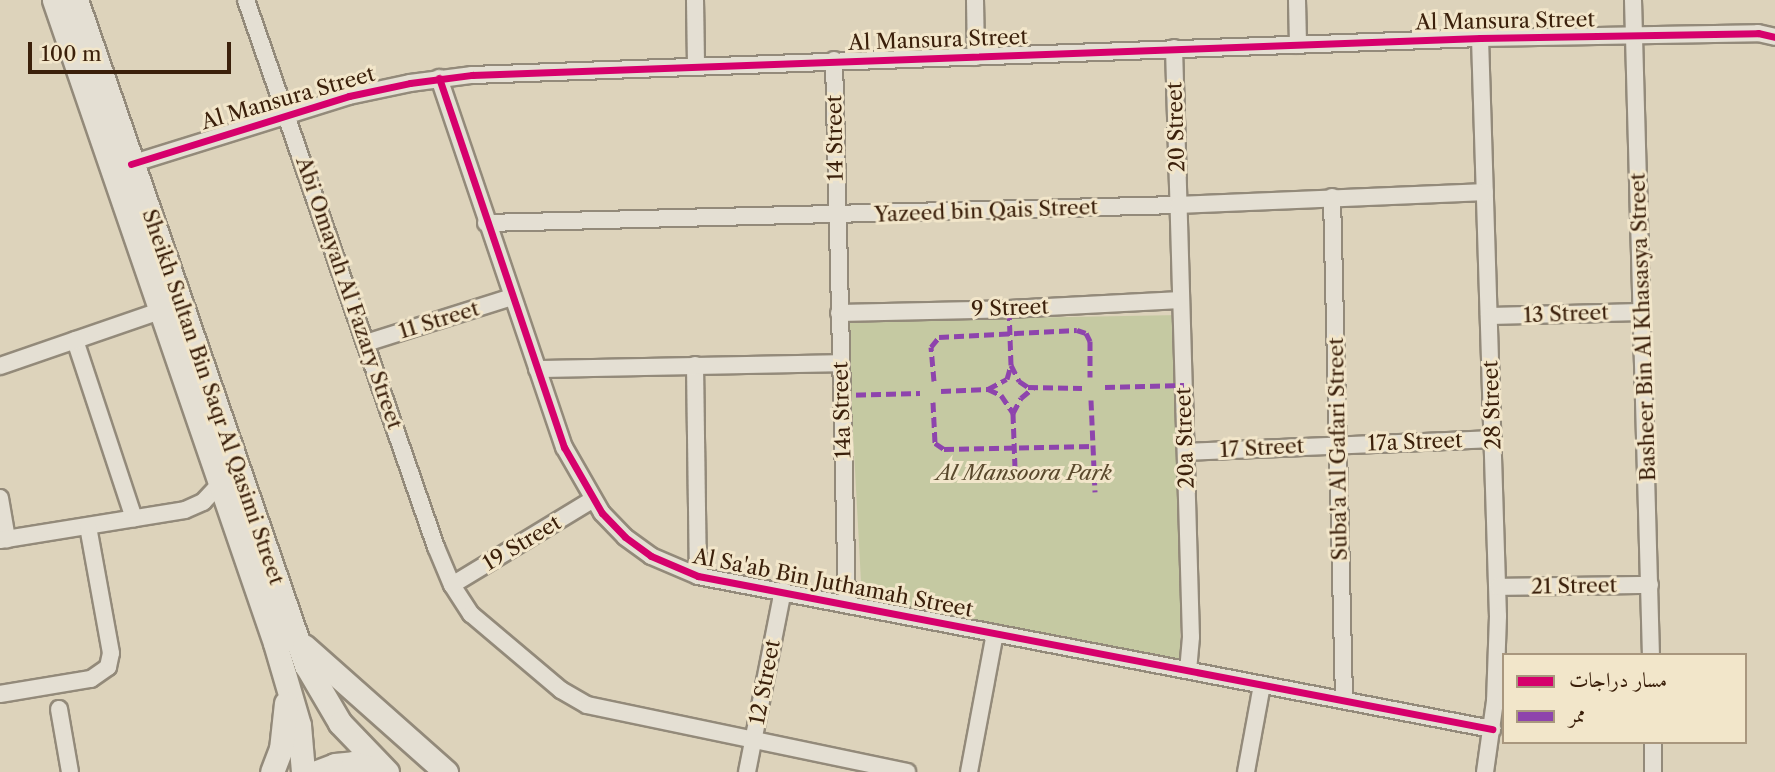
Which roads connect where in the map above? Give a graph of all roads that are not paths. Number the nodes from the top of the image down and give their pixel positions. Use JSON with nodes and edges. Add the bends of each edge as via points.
{"nodes":[{"id":1,"x":54,"y":0,"type":"edge"},
{"id":2,"x":76,"y":0,"type":"edge"},
{"id":3,"x":246,"y":0,"type":"edge"},
{"id":4,"x":695,"y":0,"type":"edge"},
{"id":5,"x":975,"y":0,"type":"edge"},
{"id":6,"x":1297,"y":0,"type":"edge"},
{"id":7,"x":1633,"y":0,"type":"edge"},
{"id":8,"x":1775,"y":25,"type":"edge"},
{"id":9,"x":1758,"y":33,"type":"junction"},
{"id":10,"x":1634,"y":36,"type":"junction"},
{"id":11,"x":1775,"y":37,"type":"edge"},
{"id":12,"x":1480,"y":38,"type":"junction"},
{"id":13,"x":1298,"y":45,"type":"junction"},
{"id":14,"x":1174,"y":48,"type":"junction"},
{"id":15,"x":976,"y":57,"type":"junction"},
{"id":16,"x":834,"y":60,"type":"junction"},
{"id":17,"x":696,"y":66,"type":"junction"},
{"id":18,"x":439,"y":78,"type":"junction"},
{"id":19,"x":288,"y":114,"type":"junction"},
{"id":20,"x":131,"y":164,"type":"junction"},
{"id":21,"x":1485,"y":192,"type":"junction"},
{"id":22,"x":1332,"y":197,"type":"junction"},
{"id":23,"x":1179,"y":205,"type":"junction"},
{"id":24,"x":836,"y":215,"type":"junction"},
{"id":25,"x":486,"y":223,"type":"junction"},
{"id":26,"x":512,"y":297,"type":"junction"},
{"id":27,"x":1181,"y":300,"type":"junction"},
{"id":28,"x":160,"y":311,"type":"junction"},
{"id":29,"x":1642,"y":312,"type":"junction"},
{"id":30,"x":839,"y":313,"type":"junction"},
{"id":31,"x":1489,"y":316,"type":"junction"},
{"id":32,"x":75,"y":340,"type":"junction"},
{"id":33,"x":366,"y":343,"type":"junction"},
{"id":34,"x":841,"y":363,"type":"junction"},
{"id":35,"x":695,"y":365,"type":"junction"},
{"id":36,"x":0,"y":366,"type":"edge"},
{"id":37,"x":537,"y":369,"type":"junction"},
{"id":38,"x":1493,"y":439,"type":"junction"},
{"id":39,"x":1338,"y":444,"type":"junction"},
{"id":40,"x":1186,"y":452,"type":"junction"},
{"id":41,"x":220,"y":484,"type":"junction"},
{"id":42,"x":0,"y":498,"type":"edge"},
{"id":43,"x":592,"y":500,"type":"junction"},
{"id":44,"x":196,"y":506,"type":"junction"},
{"id":45,"x":229,"y":513,"type":"junction"},
{"id":46,"x":134,"y":518,"type":"junction"},
{"id":47,"x":88,"y":526,"type":"junction"},
{"id":48,"x":3,"y":539,"type":"edge"},
{"id":49,"x":698,"y":576,"type":"junction"},
{"id":50,"x":452,"y":585,"type":"junction"},
{"id":51,"x":1650,"y":585,"type":"junction"},
{"id":52,"x":1498,"y":587,"type":"junction"},
{"id":53,"x":783,"y":591,"type":"junction"},
{"id":54,"x":847,"y":604,"type":"junction"},
{"id":55,"x":995,"y":633,"type":"junction"},
{"id":56,"x":298,"y":641,"type":"junction"},
{"id":57,"x":1651,"y":653,"type":"edge"},
{"id":58,"x":1188,"y":670,"type":"junction"},
{"id":59,"x":287,"y":682,"type":"junction"},
{"id":60,"x":1262,"y":685,"type":"junction"},
{"id":61,"x":0,"y":694,"type":"edge"},
{"id":62,"x":1344,"y":700,"type":"junction"},
{"id":63,"x":59,"y":709,"type":"dead end"},
{"id":64,"x":1492,"y":729,"type":"junction"},
{"id":65,"x":753,"y":742,"type":"junction"},
{"id":66,"x":1653,"y":744,"type":"edge"},
{"id":67,"x":70,"y":772,"type":"edge"},
{"id":68,"x":272,"y":772,"type":"edge"},
{"id":69,"x":303,"y":772,"type":"edge"},
{"id":70,"x":317,"y":772,"type":"edge"},
{"id":71,"x":387,"y":772,"type":"edge"},
{"id":72,"x":446,"y":772,"type":"edge"},
{"id":73,"x":747,"y":772,"type":"edge"},
{"id":74,"x":906,"y":772,"type":"edge"},
{"id":75,"x":969,"y":772,"type":"edge"},
{"id":76,"x":1246,"y":772,"type":"edge"},
{"id":77,"x":1485,"y":772,"type":"edge"},
{"id":78,"x":1653,"y":772,"type":"edge"}],
"edges":[{"from":1,"to":28,"type":"main road","name":"Sheikh Sultan Bin Saqr Al Qasimi Street"},
{"from":2,"to":20,"type":"main road","name":"Sheikh Sultan Bin Saqr Al Qasimi Street"},
{"from":3,"to":19,"type":"street","name":"Abi Omayah Al Fazary Street"},
{"from":4,"to":17,"type":"street"},
{"from":5,"to":15,"type":"street"},
{"from":6,"to":13,"type":"street"},
{"from":7,"to":10,"type":"street","name":"Basheer Bin Al Khasasya Street"},
{"from":8,"to":9,"type":"street","name":"Al Mansura Street"},
{"from":9,"to":10,"type":"street","name":"Al Mansura Street"},
{"from":9,"to":11,"type":"street","name":"Al Mansura Street"},
{"from":10,"to":12,"type":"street","name":"Al Mansura Street"},
{"from":10,"to":29,"type":"street","name":"Basheer Bin Al Khasasya Street"},
{"from":12,"to":13,"type":"street","name":"Al Mansura Street"},
{"from":12,"to":21,"type":"street","name":"28 Street"},
{"from":13,"to":14,"type":"street","name":"Al Mansura Street"},
{"from":14,"to":15,"type":"street","name":"Al Mansura Street"},
{"from":14,"to":23,"type":"street","name":"20 Street"},
{"from":15,"to":16,"type":"street","name":"Al Mansura Street"},
{"from":16,"to":17,"type":"street","name":"Al Mansura Street"},
{"from":16,"to":24,"type":"street","name":"14 Street"},
{"from":17,"to":18,"type":"street","name":"Al Mansura Street"},
{"from":18,"to":19,"type":"street","name":"Al Mansura Street"},
{"from":18,"to":25,"type":"street","name":"Al Sa'ab Bin Juthamah Street"},
{"from":19,"to":20,"type":"street","name":"Al Mansura Street"},
{"from":19,"to":33,"type":"street","name":"Abi Omayah Al Fazary Street"},
{"from":20,"to":56,"type":"main road","name":"Sheikh Sultan Bin Saqr Al Qasimi Street"},
{"from":21,"to":22,"type":"street","name":"Yazeed bin Qais Street"},
{"from":21,"to":31,"type":"street","name":"28 Street"},
{"from":22,"to":23,"type":"street","name":"Yazeed bin Qais Street"},
{"from":22,"to":39,"type":"street","name":"Suba'a Al Gafari Street"},
{"from":23,"to":24,"type":"street","name":"Yazeed bin Qais Street"},
{"from":23,"to":27,"type":"street","name":"20a Street"},
{"from":24,"to":25,"type":"street","name":"Yazeed bin Qais Street"},
{"from":24,"to":30,"type":"street","name":"14a Street"},
{"from":25,"to":26,"type":"street","name":"Al Sa'ab Bin Juthamah Street"},
{"from":26,"to":33,"type":"street","name":"11 Street"},
{"from":26,"to":37,"type":"street","name":"Al Sa'ab Bin Juthamah Street"},
{"from":27,"to":30,"type":"street","name":"9 Street"},
{"from":27,"to":40,"type":"street","name":"20a Street"},
{"from":28,"to":32,"type":"street"},
{"from":28,"to":41,"type":"main road","name":"Sheikh Sultan Bin Saqr Al Qasimi Street"},
{"from":29,"to":31,"type":"street","name":"13 Street"},
{"from":29,"to":51,"type":"street","name":"Basheer Bin Al Khasasya Street"},
{"from":30,"to":34,"type":"street","name":"14a Street"},
{"from":31,"to":38,"type":"street","name":"28 Street"},
{"from":32,"to":36,"type":"street"},
{"from":32,"to":46,"type":"street"},
{"from":33,"to":50,"type":"street","name":"Abi Omayah Al Fazary Street"},
{"from":34,"to":35,"type":"street"},
{"from":34,"to":54,"type":"street","name":"14a Street"},
{"from":35,"to":37,"type":"street"},
{"from":35,"to":49,"type":"street"},
{"from":37,"to":43,"type":"street","name":"Al Sa'ab Bin Juthamah Street","via":[[564,447]]},
{"from":38,"to":39,"type":"street","name":"17a Street"},
{"from":38,"to":52,"type":"street","name":"28 Street"},
{"from":39,"to":40,"type":"street","name":"17 Street"},
{"from":39,"to":62,"type":"street","name":"Suba'a Al Gafari Street"},
{"from":40,"to":58,"type":"street","name":"20a Street"},
{"from":41,"to":44,"type":"street"},
{"from":41,"to":45,"type":"main road","name":"Sheikh Sultan Bin Saqr Al Qasimi Street"},
{"from":42,"to":48,"type":"street"},
{"from":43,"to":49,"type":"street","name":"Al Sa'ab Bin Juthamah Street","via":[[637,547]]},
{"from":43,"to":50,"type":"street","name":"19 Street"},
{"from":44,"to":45,"type":"street"},
{"from":44,"to":46,"type":"street"},
{"from":45,"to":59,"type":"main road","name":"Sheikh Sultan Bin Saqr Al Qasimi Street"},
{"from":46,"to":47,"type":"street"},
{"from":47,"to":48,"type":"street"},
{"from":47,"to":61,"type":"street","via":[[111,653],[108,667],[91,679]]},
{"from":49,"to":53,"type":"street","name":"Al Sa'ab Bin Juthamah Street"},
{"from":50,"to":65,"type":"street","name":"Abi Omayah Al Fazary Street","via":[[483,627],[574,698],[601,710]]},
{"from":51,"to":52,"type":"street","name":"21 Street"},
{"from":51,"to":57,"type":"street","name":"Basheer Bin Al Khasasya Street"},
{"from":52,"to":64,"type":"street","name":"28 Street"},
{"from":53,"to":54,"type":"street","name":"Al Sa'ab Bin Juthamah Street"},
{"from":53,"to":65,"type":"street","name":"12 Street"},
{"from":54,"to":55,"type":"street","name":"Al Sa'ab Bin Juthamah Street"},
{"from":55,"to":58,"type":"street","name":"Al Sa'ab Bin Juthamah Street"},
{"from":55,"to":75,"type":"street"},
{"from":56,"to":71,"type":"main road","name":"Sheikh Sultan Bin Saqr Al Qasimi Street","via":[[328,704],[362,749]]},
{"from":56,"to":72,"type":"main road"},
{"from":58,"to":60,"type":"street","name":"Al Sa'ab Bin Juthamah Street"},
{"from":59,"to":68,"type":"main road","via":[[285,728]]},
{"from":59,"to":69,"type":"main road","name":"Sheikh Sultan Bin Saqr Al Qasimi Street","via":[[299,725]]},
{"from":60,"to":62,"type":"street","name":"Al Sa'ab Bin Juthamah Street"},
{"from":60,"to":76,"type":"street"},
{"from":62,"to":64,"type":"street","name":"Al Sa'ab Bin Juthamah Street"},
{"from":63,"to":67,"type":"street"},
{"from":64,"to":77,"type":"street","name":"28 Street"},
{"from":65,"to":73,"type":"street","name":"12 Street"},
{"from":65,"to":74,"type":"street","name":"Abi Omayah Al Fazary Street"},
{"from":66,"to":78,"type":"street"},
{"from":70,"to":71,"type":"main road","via":[[353,763]]}]}
